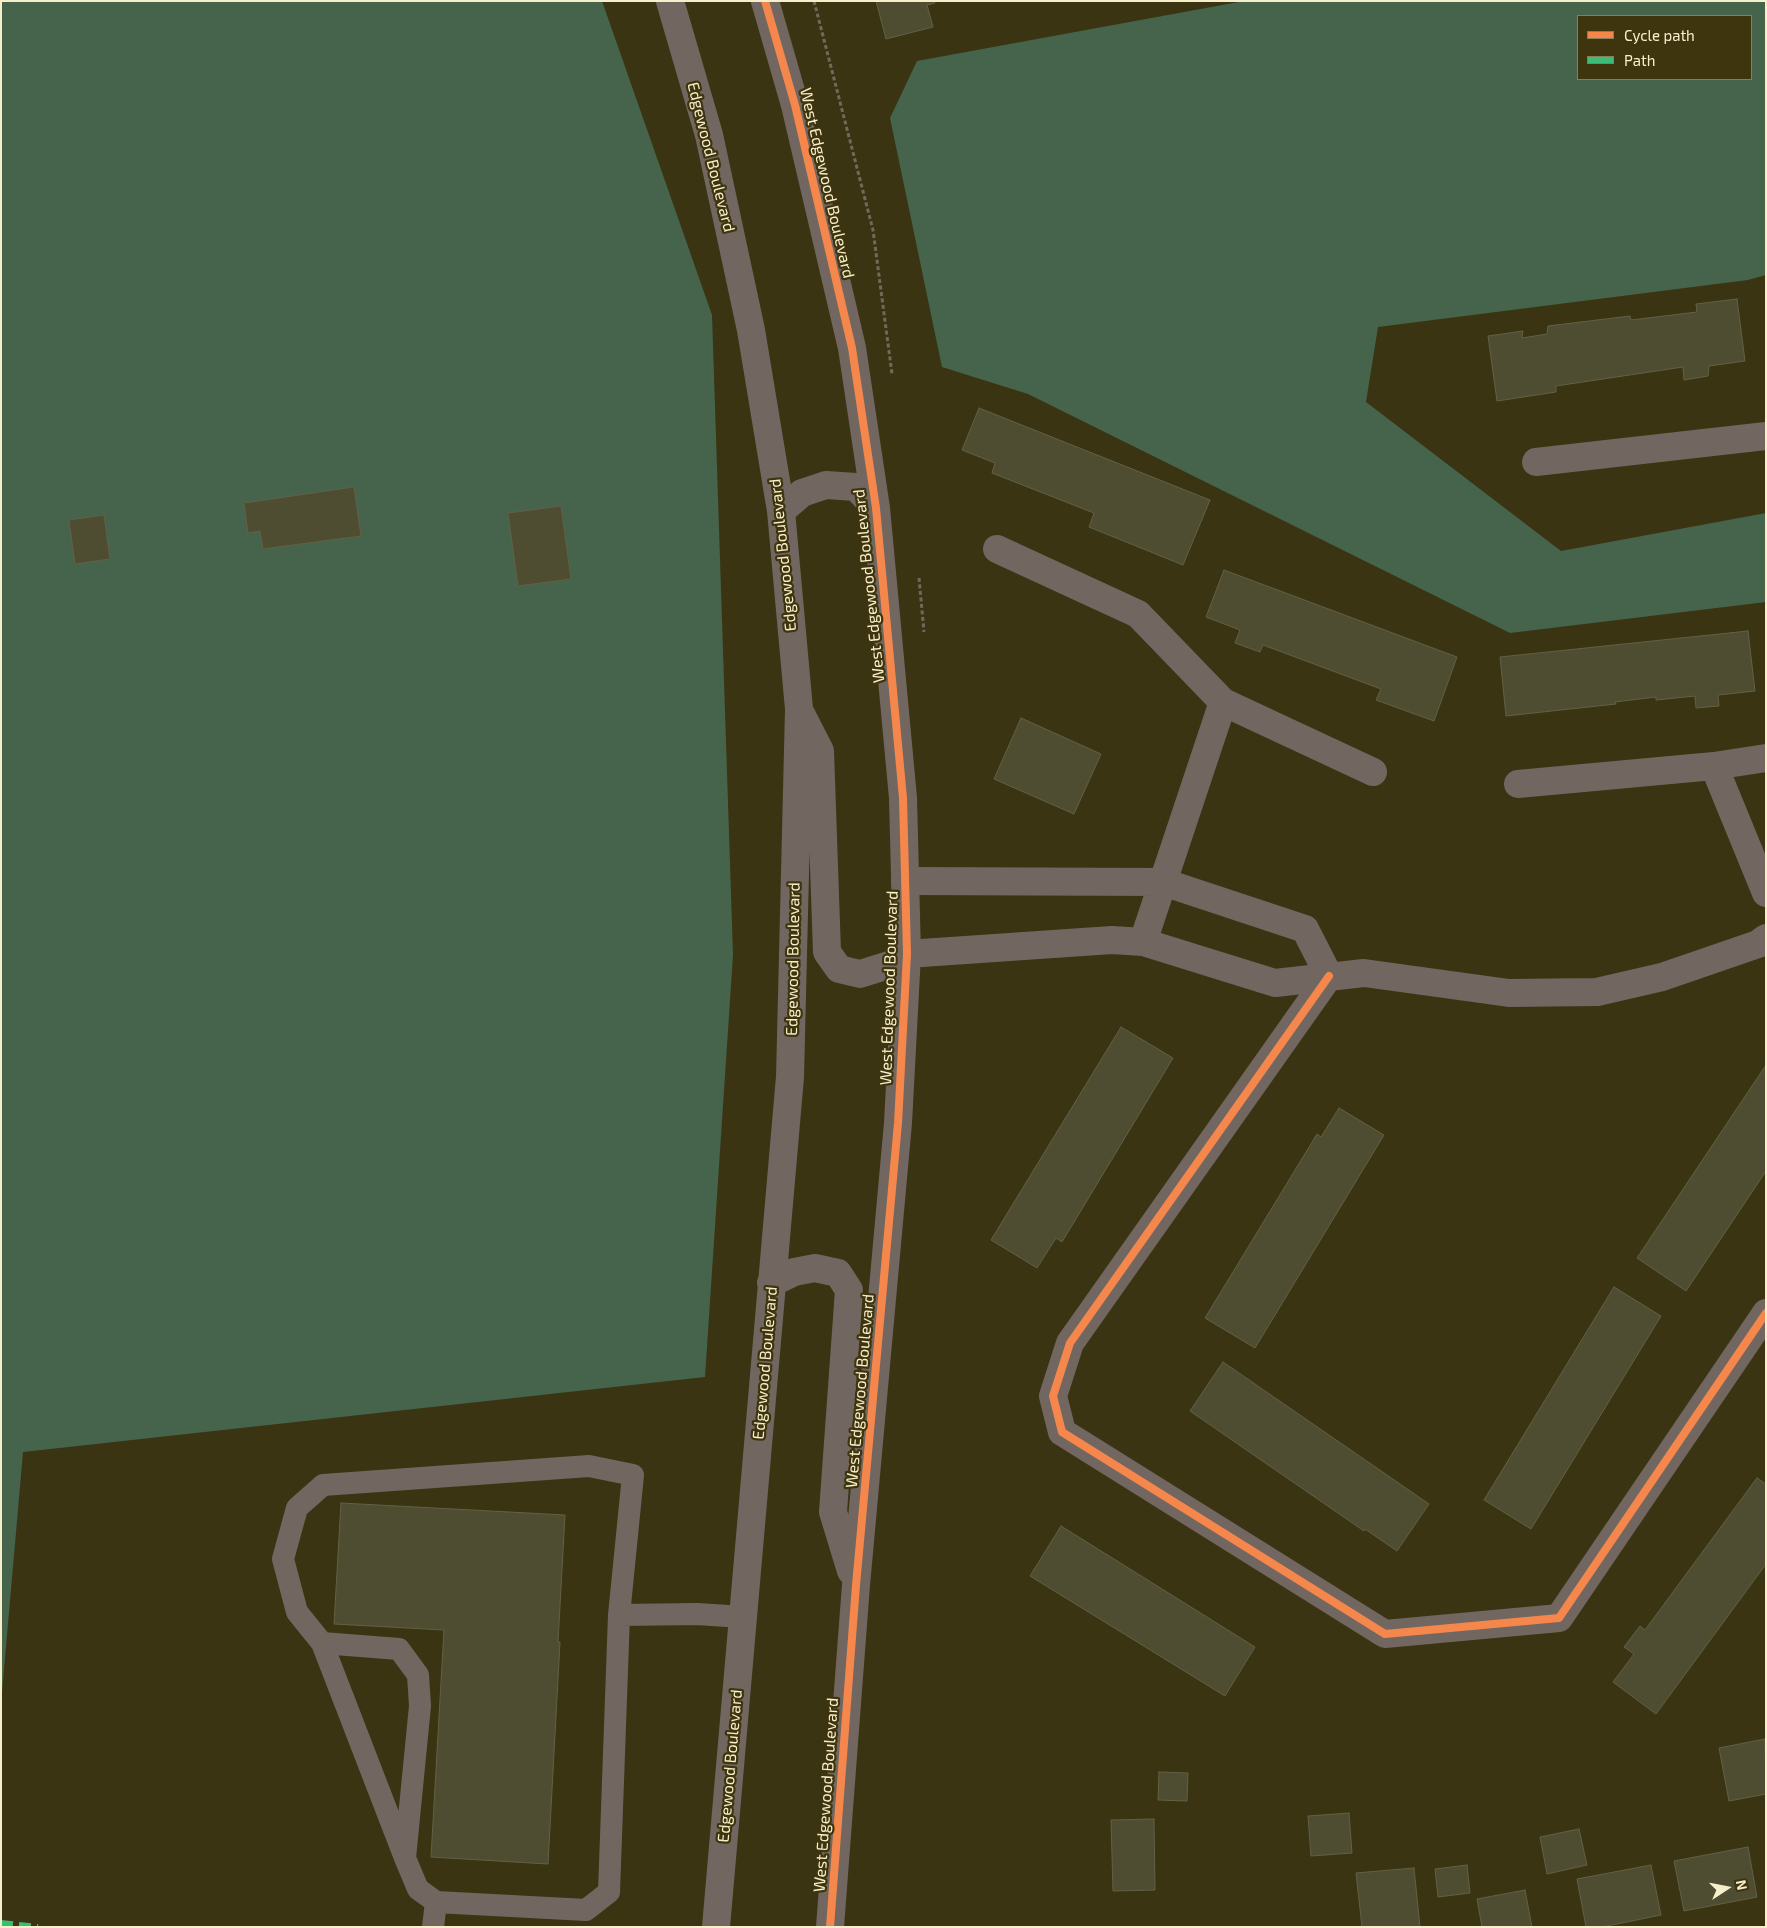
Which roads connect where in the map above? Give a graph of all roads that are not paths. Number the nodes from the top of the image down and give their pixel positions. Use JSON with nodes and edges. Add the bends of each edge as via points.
{"nodes":[{"id":1,"x":670,"y":1,"type":"edge"},
{"id":2,"x":765,"y":1,"type":"edge"},
{"id":3,"x":1766,"y":436,"type":"edge"},
{"id":4,"x":1536,"y":462,"type":"dead end"},
{"id":5,"x":876,"y":508,"type":"junction"},
{"id":6,"x":781,"y":511,"type":"junction"},
{"id":7,"x":998,"y":549,"type":"dead end"},
{"id":8,"x":1223,"y":702,"type":"junction"},
{"id":9,"x":799,"y":709,"type":"junction"},
{"id":10,"x":1766,"y":758,"type":"edge"},
{"id":11,"x":1714,"y":766,"type":"junction"},
{"id":12,"x":1373,"y":772,"type":"dead end"},
{"id":13,"x":1518,"y":784,"type":"dead end"},
{"id":14,"x":905,"y":881,"type":"junction"},
{"id":15,"x":1163,"y":882,"type":"junction"},
{"id":16,"x":1766,"y":893,"type":"edge"},
{"id":17,"x":1143,"y":942,"type":"junction"},
{"id":18,"x":1763,"y":945,"type":"edge"},
{"id":19,"x":907,"y":954,"type":"junction"},
{"id":20,"x":1329,"y":976,"type":"junction"},
{"id":21,"x":771,"y":1282,"type":"junction"},
{"id":22,"x":1766,"y":1313,"type":"edge"},
{"id":23,"x":856,"y":1585,"type":"junction"},
{"id":24,"x":619,"y":1615,"type":"junction"},
{"id":25,"x":743,"y":1618,"type":"junction"},
{"id":26,"x":322,"y":1643,"type":"junction"},
{"id":27,"x":405,"y":1858,"type":"junction"},
{"id":28,"x":436,"y":1902,"type":"junction"},
{"id":29,"x":433,"y":1927,"type":"edge"},
{"id":30,"x":716,"y":1927,"type":"edge"},
{"id":31,"x":830,"y":1927,"type":"edge"}],
"edges":[{"from":1,"to":6,"type":"street","name":"Edgewood Boulevard","via":[[709,135],[750,330]]},
{"from":2,"to":5,"type":"street","name":"West Edgewood Boulevard","via":[[795,105],[852,348]]},
{"from":3,"to":4,"type":"street"},
{"from":5,"to":6,"type":"street","via":[[856,487],[826,485],[802,494]]},
{"from":5,"to":14,"type":"street","name":"West Edgewood Boulevard","via":[[902,798]]},
{"from":6,"to":9,"type":"street","name":"Edgewood Boulevard"},
{"from":7,"to":8,"type":"street","via":[[1138,614]]},
{"from":8,"to":12,"type":"street"},
{"from":8,"to":15,"type":"street"},
{"from":9,"to":19,"type":"street","via":[[820,751],[828,952],[839,970],[860,974],[892,964]]},
{"from":9,"to":21,"type":"street","name":"Edgewood Boulevard","via":[[790,1077]]},
{"from":10,"to":11,"type":"street"},
{"from":11,"to":13,"type":"street"},
{"from":11,"to":16,"type":"street"},
{"from":14,"to":15,"type":"street"},
{"from":14,"to":19,"type":"street","name":"West Edgewood Boulevard"},
{"from":15,"to":17,"type":"street"},
{"from":15,"to":20,"type":"street","via":[[1305,929]]},
{"from":17,"to":19,"type":"street","via":[[1112,940]]},
{"from":17,"to":20,"type":"street","via":[[1275,983]]},
{"from":18,"to":20,"type":"street","via":[[1662,977],[1597,992],[1509,993],[1364,973]]},
{"from":19,"to":23,"type":"street","name":"West Edgewood Boulevard","via":[[898,1122]]},
{"from":20,"to":22,"type":"street","via":[[1070,1343],[1053,1396],[1062,1432],[1386,1634],[1559,1618]]},
{"from":21,"to":23,"type":"street","via":[[794,1272],[815,1268],[838,1273],[849,1290],[833,1512]]},
{"from":21,"to":25,"type":"street","name":"Edgewood Boulevard"},
{"from":23,"to":31,"type":"street","name":"West Edgewood Boulevard"},
{"from":24,"to":25,"type":"lane","via":[[697,1614]]},
{"from":24,"to":26,"type":"lane","via":[[633,1475],[589,1466],[323,1485],[297,1508],[283,1559],[297,1612]]},
{"from":24,"to":28,"type":"lane","via":[[609,1892],[586,1910]]},
{"from":25,"to":30,"type":"street","name":"Edgewood Boulevard"},
{"from":26,"to":27,"type":"lane"},
{"from":26,"to":27,"type":"lane","via":[[398,1649],[418,1675],[420,1706]]},
{"from":27,"to":28,"type":"lane","via":[[418,1888]]},
{"from":28,"to":29,"type":"lane"}]}
